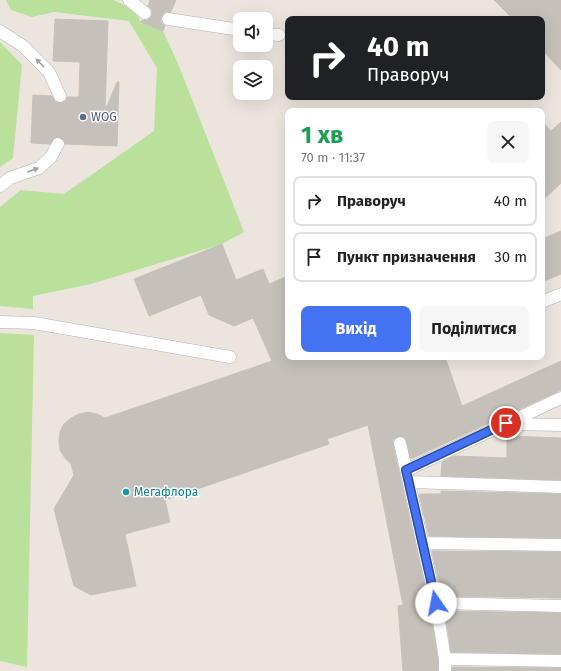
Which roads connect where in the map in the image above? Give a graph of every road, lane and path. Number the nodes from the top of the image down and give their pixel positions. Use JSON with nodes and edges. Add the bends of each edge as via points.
{"nodes":[{"id":1,"x":129,"y":0,"type":"edge"},
{"id":2,"x":145,"y":13,"type":"dead end"},
{"id":3,"x":168,"y":19,"type":"dead end"},
{"id":4,"x":233,"y":29,"type":"edge"},
{"id":5,"x":0,"y":31,"type":"edge"},
{"id":6,"x":273,"y":35,"type":"edge"},
{"id":7,"x":279,"y":35,"type":"dead end"},
{"id":8,"x":60,"y":96,"type":"dead end"},
{"id":9,"x":58,"y":144,"type":"dead end"},
{"id":10,"x":0,"y":186,"type":"edge"},
{"id":11,"x":561,"y":294,"type":"edge"},
{"id":12,"x":545,"y":301,"type":"edge"},
{"id":13,"x":0,"y":322,"type":"edge"},
{"id":14,"x":230,"y":357,"type":"dead end"},
{"id":15,"x":561,"y":398,"type":"edge"},
{"id":16,"x":506,"y":423,"type":"junction"},
{"id":17,"x":561,"y":426,"type":"edge"},
{"id":18,"x":400,"y":444,"type":"dead end"},
{"id":19,"x":406,"y":470,"type":"junction"},
{"id":20,"x":410,"y":482,"type":"junction"},
{"id":21,"x":561,"y":487,"type":"edge"},
{"id":22,"x":424,"y":543,"type":"junction"},
{"id":23,"x":561,"y":545,"type":"edge"},
{"id":24,"x":436,"y":603,"type":"junction"},
{"id":25,"x":561,"y":606,"type":"edge"},
{"id":26,"x":561,"y":661,"type":"edge"},
{"id":27,"x":445,"y":665,"type":"edge"}],
"edges":[{"from":1,"to":2,"type":"lane"},
{"from":3,"to":4,"type":"lane"},
{"from":8,"to":5,"type":"lane","one_way":true,"via":[[49,72],[23,46]]},
{"from":6,"to":7,"type":"lane"},
{"from":10,"to":9,"type":"lane","one_way":true,"via":[[10,178],[39,168],[51,157]]},
{"from":11,"to":12,"type":"lane"},
{"from":13,"to":14,"type":"lane","via":[[34,324]]},
{"from":15,"to":16,"type":"lane"},
{"from":16,"to":17,"type":"lane"},
{"from":16,"to":19,"type":"lane"},
{"from":18,"to":19,"type":"lane"},
{"from":19,"to":20,"type":"lane"},
{"from":20,"to":21,"type":"lane"},
{"from":20,"to":22,"type":"lane"},
{"from":22,"to":23,"type":"lane"},
{"from":22,"to":24,"type":"lane"},
{"from":24,"to":25,"type":"lane"},
{"from":24,"to":27,"type":"lane"},
{"from":26,"to":27,"type":"lane"}]}
